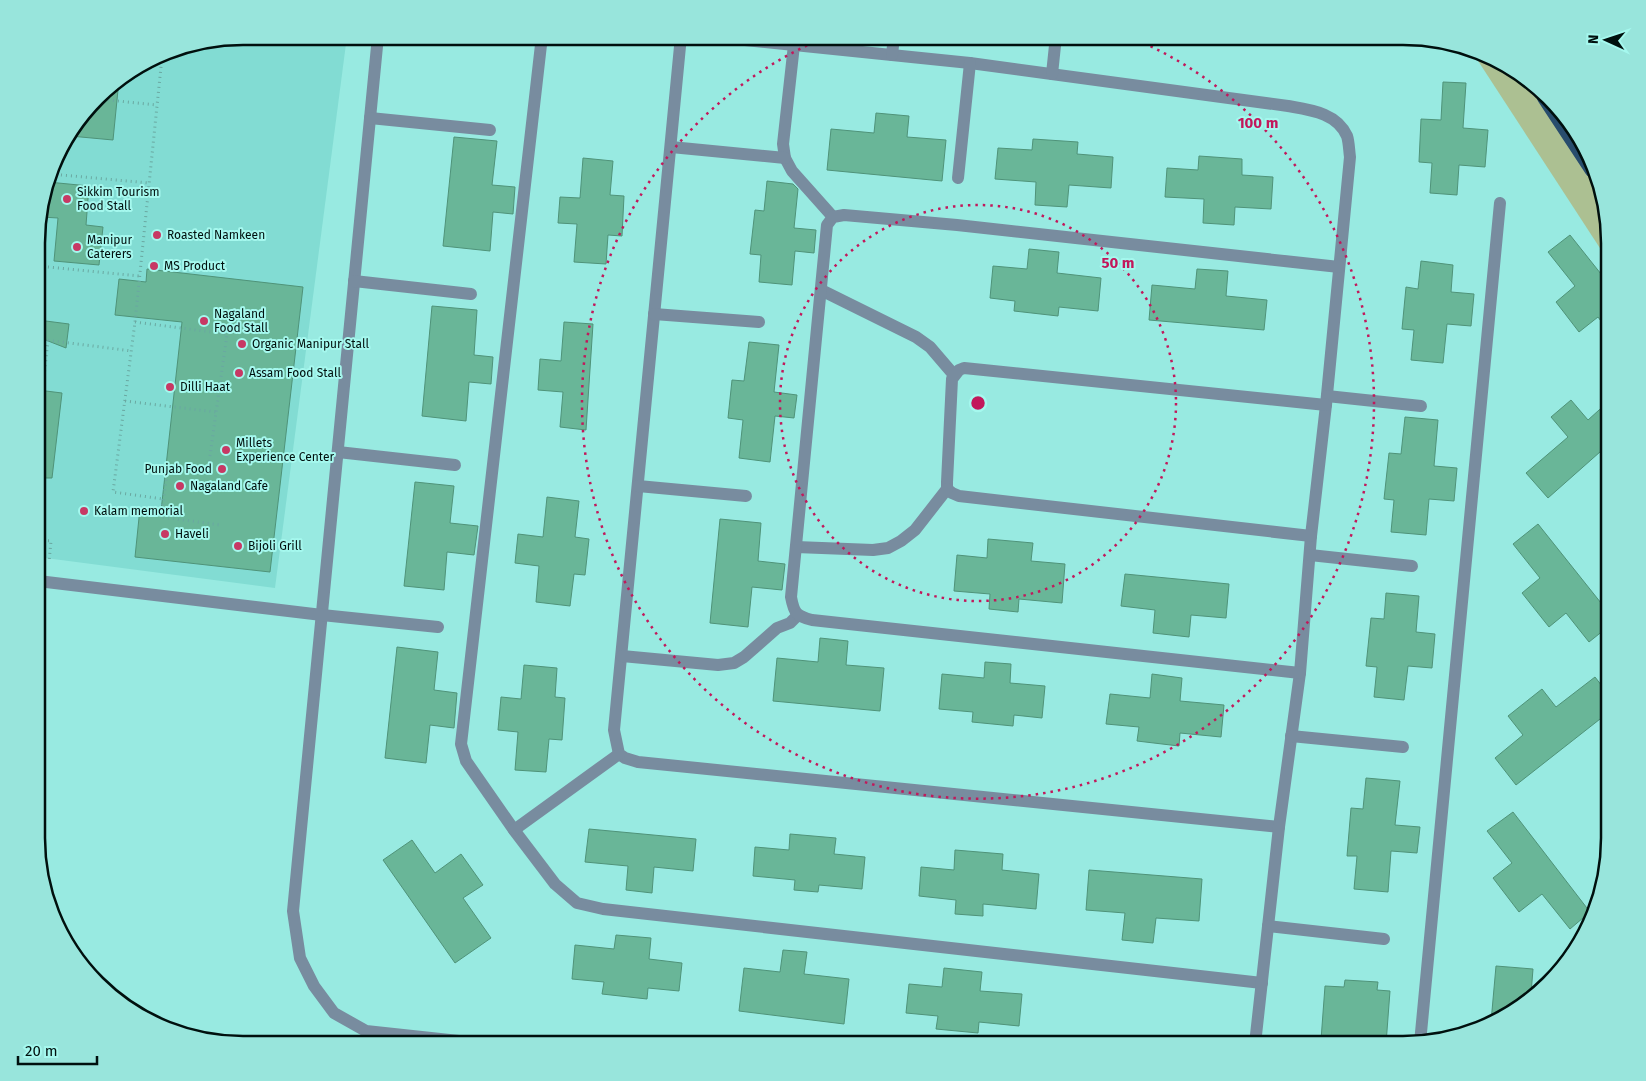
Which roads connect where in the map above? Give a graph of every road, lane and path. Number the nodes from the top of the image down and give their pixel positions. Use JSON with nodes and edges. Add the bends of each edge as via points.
{"nodes":[{"id":1,"x":377,"y":45,"type":"edge"},
{"id":2,"x":541,"y":45,"type":"edge"},
{"id":3,"x":680,"y":45,"type":"edge"},
{"id":4,"x":794,"y":45,"type":"joint"},
{"id":5,"x":893,"y":45,"type":"edge"},
{"id":6,"x":1055,"y":45,"type":"edge"},
{"id":7,"x":892,"y":55,"type":"junction"},
{"id":8,"x":161,"y":63,"type":"edge"},
{"id":9,"x":970,"y":63,"type":"junction"},
{"id":10,"x":1052,"y":74,"type":"junction"},
{"id":11,"x":107,"y":100,"type":"edge"},
{"id":12,"x":157,"y":104,"type":"junction"},
{"id":13,"x":1554,"y":115,"type":"edge"},
{"id":14,"x":370,"y":118,"type":"junction"},
{"id":15,"x":490,"y":130,"type":"dead end"},
{"id":16,"x":671,"y":147,"type":"junction"},
{"id":17,"x":1577,"y":149,"type":"edge"},
{"id":18,"x":785,"y":158,"type":"junction"},
{"id":19,"x":58,"y":174,"type":"edge"},
{"id":20,"x":958,"y":178,"type":"dead end"},
{"id":21,"x":149,"y":183,"type":"junction"},
{"id":22,"x":1500,"y":203,"type":"dead end"},
{"id":23,"x":833,"y":217,"type":"junction"},
{"id":24,"x":45,"y":267,"type":"edge"},
{"id":25,"x":1339,"y":268,"type":"junction"},
{"id":26,"x":139,"y":276,"type":"junction"},
{"id":27,"x":354,"y":281,"type":"junction"},
{"id":28,"x":821,"y":290,"type":"junction"},
{"id":29,"x":471,"y":294,"type":"dead end"},
{"id":30,"x":654,"y":314,"type":"junction"},
{"id":31,"x":135,"y":322,"type":"junction"},
{"id":32,"x":759,"y":322,"type":"dead end"},
{"id":33,"x":45,"y":340,"type":"edge"},
{"id":34,"x":48,"y":340,"type":"junction"},
{"id":35,"x":132,"y":351,"type":"junction"},
{"id":36,"x":45,"y":363,"type":"edge"},
{"id":37,"x":954,"y":375,"type":"junction"},
{"id":38,"x":125,"y":401,"type":"junction"},
{"id":39,"x":1326,"y":401,"type":"junction"},
{"id":40,"x":1421,"y":406,"type":"dead end"},
{"id":41,"x":216,"y":412,"type":"junction"},
{"id":42,"x":338,"y":452,"type":"junction"},
{"id":43,"x":455,"y":466,"type":"dead end"},
{"id":44,"x":638,"y":486,"type":"junction"},
{"id":45,"x":947,"y":488,"type":"junction"},
{"id":46,"x":746,"y":496,"type":"dead end"},
{"id":47,"x":163,"y":499,"type":"junction"},
{"id":48,"x":221,"y":525,"type":"dead end"},
{"id":49,"x":1311,"y":536,"type":"junction"},
{"id":50,"x":45,"y":541,"type":"edge"},
{"id":51,"x":796,"y":547,"type":"junction"},
{"id":52,"x":1310,"y":555,"type":"junction"},
{"id":53,"x":1412,"y":566,"type":"dead end"},
{"id":54,"x":45,"y":568,"type":"edge"},
{"id":55,"x":45,"y":581,"type":"edge"},
{"id":56,"x":322,"y":615,"type":"junction"},
{"id":57,"x":798,"y":615,"type":"junction"},
{"id":58,"x":438,"y":627,"type":"dead end"},
{"id":59,"x":622,"y":656,"type":"junction"},
{"id":60,"x":1300,"y":673,"type":"junction"},
{"id":61,"x":1291,"y":736,"type":"junction"},
{"id":62,"x":1404,"y":747,"type":"dead end"},
{"id":63,"x":619,"y":754,"type":"junction"},
{"id":64,"x":1279,"y":827,"type":"junction"},
{"id":65,"x":514,"y":830,"type":"junction"},
{"id":66,"x":1268,"y":926,"type":"junction"},
{"id":67,"x":1384,"y":939,"type":"dead end"},
{"id":68,"x":1262,"y":983,"type":"junction"},
{"id":69,"x":1421,"y":1035,"type":"edge"},
{"id":70,"x":412,"y":1036,"type":"edge"},
{"id":71,"x":1256,"y":1036,"type":"edge"}],
"edges":[{"from":1,"to":14,"type":"street"},
{"from":2,"to":65,"type":"street","via":[[461,744],[466,761]]},
{"from":3,"to":16,"type":"street"},
{"from":4,"to":7,"type":"street"},
{"from":4,"to":18,"type":"street","via":[[783,144]]},
{"from":5,"to":7,"type":"street"},
{"from":6,"to":10,"type":"street"},
{"from":7,"to":9,"type":"street"},
{"from":8,"to":12,"type":"path"},
{"from":9,"to":10,"type":"street"},
{"from":9,"to":20,"type":"street"},
{"from":10,"to":25,"type":"street","via":[[1316,111],[1336,121],[1347,137],[1350,156]]},
{"from":11,"to":12,"type":"path"},
{"from":12,"to":21,"type":"path"},
{"from":13,"to":17,"type":"main road"},
{"from":14,"to":15,"type":"street"},
{"from":14,"to":27,"type":"street"},
{"from":16,"to":18,"type":"street"},
{"from":16,"to":30,"type":"street"},
{"from":18,"to":23,"type":"street","via":[[792,171]]},
{"from":19,"to":21,"type":"path"},
{"from":21,"to":26,"type":"path"},
{"from":22,"to":69,"type":"street"},
{"from":23,"to":25,"type":"street","via":[[844,215],[956,225]]},
{"from":23,"to":28,"type":"street","via":[[827,226]]},
{"from":24,"to":26,"type":"path"},
{"from":25,"to":39,"type":"street"},
{"from":26,"to":31,"type":"path"},
{"from":27,"to":29,"type":"street"},
{"from":27,"to":42,"type":"street"},
{"from":28,"to":37,"type":"street","via":[[916,337],[930,347]]},
{"from":28,"to":51,"type":"street"},
{"from":30,"to":32,"type":"street"},
{"from":30,"to":44,"type":"street"},
{"from":31,"to":35,"type":"path"},
{"from":31,"to":41,"type":"path","via":[[226,334]]},
{"from":33,"to":34,"type":"path"},
{"from":34,"to":35,"type":"path"},
{"from":34,"to":36,"type":"path"},
{"from":35,"to":38,"type":"path"},
{"from":37,"to":39,"type":"street","via":[[964,368]]},
{"from":37,"to":45,"type":"street"},
{"from":38,"to":41,"type":"path"},
{"from":38,"to":47,"type":"path","via":[[113,492]]},
{"from":39,"to":40,"type":"street"},
{"from":39,"to":49,"type":"street"},
{"from":41,"to":47,"type":"path","via":[[208,470],[168,465]]},
{"from":42,"to":43,"type":"street"},
{"from":42,"to":56,"type":"street"},
{"from":44,"to":46,"type":"street"},
{"from":44,"to":59,"type":"street"},
{"from":45,"to":49,"type":"street","via":[[960,496]]},
{"from":45,"to":51,"type":"street","via":[[915,530],[888,548]]},
{"from":47,"to":48,"type":"path","via":[[161,517]]},
{"from":49,"to":52,"type":"street"},
{"from":50,"to":54,"type":"path","via":[[51,541]]},
{"from":51,"to":57,"type":"street","via":[[791,597]]},
{"from":52,"to":53,"type":"street"},
{"from":52,"to":60,"type":"street"},
{"from":55,"to":56,"type":"street"},
{"from":56,"to":58,"type":"street"},
{"from":56,"to":70,"type":"street","via":[[293,911],[300,958],[314,986],[334,1013],[366,1031]]},
{"from":57,"to":59,"type":"street","via":[[734,663]]},
{"from":57,"to":60,"type":"street","via":[[812,620]]},
{"from":59,"to":63,"type":"street","via":[[614,730]]},
{"from":60,"to":61,"type":"street"},
{"from":61,"to":62,"type":"street"},
{"from":61,"to":64,"type":"street"},
{"from":63,"to":64,"type":"street","via":[[638,762]]},
{"from":63,"to":65,"type":"street"},
{"from":64,"to":66,"type":"street"},
{"from":65,"to":68,"type":"street","via":[[556,884],[577,903],[602,909]]},
{"from":66,"to":67,"type":"street"},
{"from":66,"to":68,"type":"street"},
{"from":68,"to":71,"type":"street"}]}
